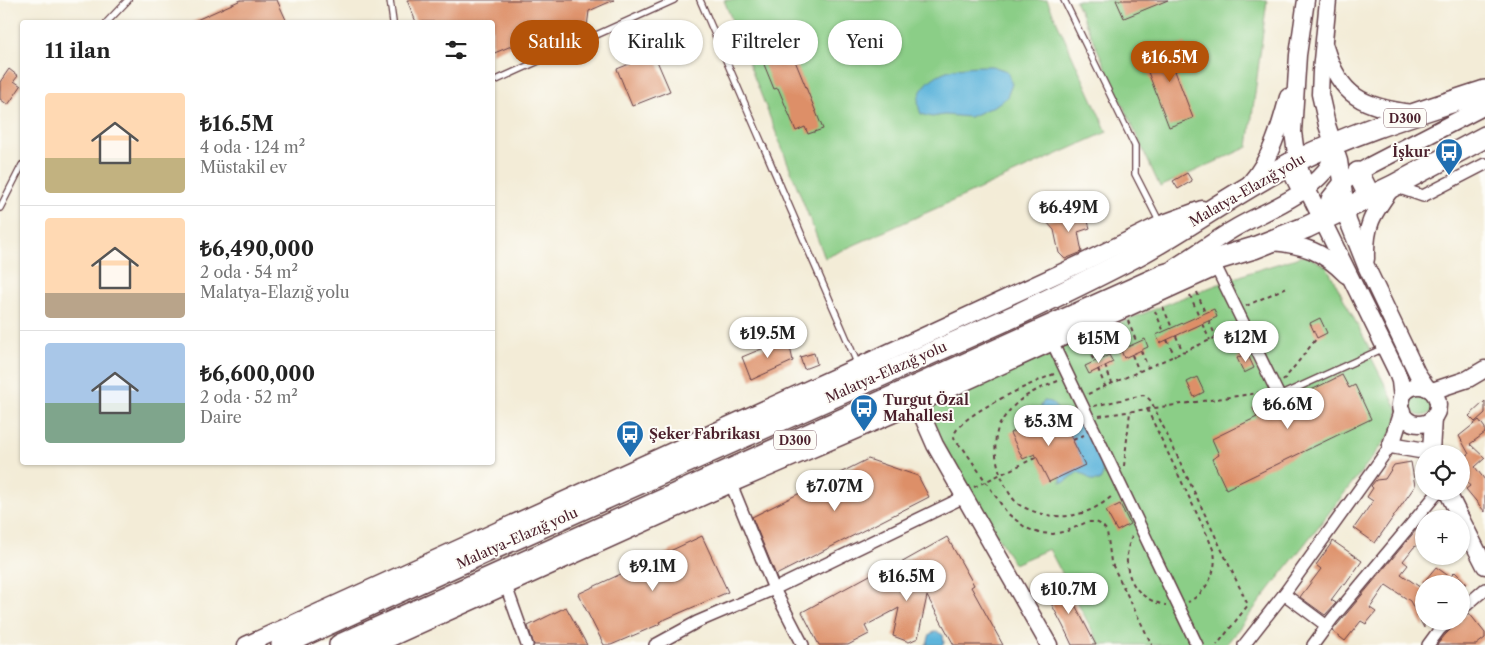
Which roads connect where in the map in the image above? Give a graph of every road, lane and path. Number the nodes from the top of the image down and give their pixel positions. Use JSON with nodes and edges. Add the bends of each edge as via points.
{"nodes":[{"id":1,"x":128,"y":0,"type":"edge"},
{"id":2,"x":390,"y":0,"type":"edge"},
{"id":3,"x":674,"y":0,"type":"edge"},
{"id":4,"x":700,"y":0,"type":"edge"},
{"id":5,"x":1064,"y":0,"type":"edge"},
{"id":6,"x":1306,"y":0,"type":"edge"},
{"id":7,"x":1328,"y":0,"type":"edge"},
{"id":8,"x":109,"y":20,"type":"edge"},
{"id":9,"x":393,"y":20,"type":"edge"},
{"id":10,"x":1324,"y":43,"type":"junction"},
{"id":11,"x":1298,"y":56,"type":"junction"},
{"id":12,"x":495,"y":81,"type":"edge"},
{"id":13,"x":1483,"y":95,"type":"edge"},
{"id":14,"x":1418,"y":114,"type":"junction"},
{"id":15,"x":1482,"y":139,"type":"edge"},
{"id":16,"x":1334,"y":144,"type":"junction"},
{"id":17,"x":1293,"y":162,"type":"junction"},
{"id":18,"x":1485,"y":164,"type":"edge"},
{"id":19,"x":20,"y":169,"type":"edge"},
{"id":20,"x":1350,"y":178,"type":"junction"},
{"id":21,"x":1393,"y":186,"type":"junction"},
{"id":22,"x":1305,"y":188,"type":"junction"},
{"id":23,"x":1238,"y":193,"type":"junction"},
{"id":24,"x":1370,"y":197,"type":"junction"},
{"id":25,"x":0,"y":208,"type":"edge"},
{"id":26,"x":1345,"y":209,"type":"junction"},
{"id":27,"x":1323,"y":220,"type":"junction"},
{"id":28,"x":1161,"y":224,"type":"junction"},
{"id":29,"x":1262,"y":245,"type":"junction"},
{"id":30,"x":1366,"y":266,"type":"junction"},
{"id":31,"x":1216,"y":267,"type":"junction"},
{"id":32,"x":1187,"y":280,"type":"junction"},
{"id":33,"x":1355,"y":285,"type":"junction"},
{"id":34,"x":1287,"y":287,"type":"dead end"},
{"id":35,"x":1157,"y":289,"type":"junction"},
{"id":36,"x":1237,"y":310,"type":"junction"},
{"id":37,"x":1118,"y":312,"type":"junction"},
{"id":38,"x":1205,"y":312,"type":"dead end"},
{"id":39,"x":1199,"y":316,"type":"dead end"},
{"id":40,"x":1209,"y":320,"type":"dead end"},
{"id":41,"x":1202,"y":324,"type":"dead end"},
{"id":42,"x":1244,"y":325,"type":"junction"},
{"id":43,"x":1083,"y":328,"type":"junction"},
{"id":44,"x":1172,"y":328,"type":"dead end"},
{"id":45,"x":1164,"y":332,"type":"dead end"},
{"id":46,"x":1176,"y":336,"type":"dead end"},
{"id":47,"x":1216,"y":338,"type":"junction"},
{"id":48,"x":1318,"y":338,"type":"dead end"},
{"id":49,"x":1167,"y":340,"type":"dead end"},
{"id":50,"x":1210,"y":340,"type":"junction"},
{"id":51,"x":1052,"y":342,"type":"junction"},
{"id":52,"x":1137,"y":343,"type":"dead end"},
{"id":53,"x":1128,"y":347,"type":"dead end"},
{"id":54,"x":1385,"y":348,"type":"junction"},
{"id":55,"x":1141,"y":351,"type":"dead end"},
{"id":56,"x":1183,"y":352,"type":"junction"},
{"id":57,"x":1132,"y":355,"type":"dead end"},
{"id":58,"x":1175,"y":356,"type":"junction"},
{"id":59,"x":1101,"y":358,"type":"dead end"},
{"id":60,"x":1094,"y":362,"type":"dead end"},
{"id":61,"x":859,"y":366,"type":"junction"},
{"id":62,"x":1105,"y":366,"type":"dead end"},
{"id":63,"x":1148,"y":367,"type":"junction"},
{"id":64,"x":1485,"y":369,"type":"edge"},
{"id":65,"x":1098,"y":370,"type":"dead end"},
{"id":66,"x":1139,"y":371,"type":"junction"},
{"id":67,"x":1067,"y":373,"type":"junction"},
{"id":68,"x":1468,"y":379,"type":"junction"},
{"id":69,"x":1112,"y":383,"type":"junction"},
{"id":70,"x":1106,"y":386,"type":"junction"},
{"id":71,"x":1430,"y":390,"type":"junction"},
{"id":72,"x":1277,"y":393,"type":"junction"},
{"id":73,"x":1079,"y":398,"type":"junction"},
{"id":74,"x":917,"y":404,"type":"junction"},
{"id":75,"x":1402,"y":405,"type":"junction"},
{"id":76,"x":1154,"y":408,"type":"junction"},
{"id":77,"x":1147,"y":409,"type":"junction"},
{"id":78,"x":1130,"y":412,"type":"junction"},
{"id":79,"x":1086,"y":413,"type":"junction"},
{"id":80,"x":1434,"y":416,"type":"junction"},
{"id":81,"x":1415,"y":423,"type":"junction"},
{"id":82,"x":1392,"y":445,"type":"junction"},
{"id":83,"x":1427,"y":445,"type":"edge"},
{"id":84,"x":1432,"y":445,"type":"edge"},
{"id":85,"x":1415,"y":450,"type":"edge"},
{"id":86,"x":1037,"y":457,"type":"dead end"},
{"id":87,"x":1000,"y":474,"type":"junction"},
{"id":88,"x":986,"y":482,"type":"junction"},
{"id":89,"x":731,"y":484,"type":"junction"},
{"id":90,"x":1122,"y":486,"type":"junction"},
{"id":91,"x":963,"y":495,"type":"junction"},
{"id":92,"x":1432,"y":500,"type":"edge"},
{"id":93,"x":1139,"y":523,"type":"junction"},
{"id":94,"x":1470,"y":537,"type":"edge"},
{"id":95,"x":1485,"y":566,"type":"edge"},
{"id":96,"x":506,"y":586,"type":"junction"},
{"id":97,"x":774,"y":589,"type":"junction"},
{"id":98,"x":1485,"y":589,"type":"edge"},
{"id":99,"x":1284,"y":594,"type":"junction"},
{"id":100,"x":1470,"y":602,"type":"edge"},
{"id":101,"x":1178,"y":605,"type":"junction"},
{"id":102,"x":1327,"y":626,"type":"junction"},
{"id":103,"x":1439,"y":630,"type":"edge"},
{"id":104,"x":246,"y":645,"type":"edge"},
{"id":105,"x":282,"y":645,"type":"edge"},
{"id":106,"x":340,"y":645,"type":"edge"},
{"id":107,"x":375,"y":645,"type":"edge"},
{"id":108,"x":527,"y":645,"type":"edge"},
{"id":109,"x":654,"y":645,"type":"edge"},
{"id":110,"x":803,"y":645,"type":"edge"},
{"id":111,"x":1049,"y":645,"type":"edge"},
{"id":112,"x":1152,"y":645,"type":"edge"},
{"id":113,"x":1197,"y":645,"type":"edge"},
{"id":114,"x":1218,"y":645,"type":"edge"},
{"id":115,"x":1244,"y":645,"type":"edge"},
{"id":116,"x":1313,"y":645,"type":"edge"},
{"id":117,"x":1428,"y":645,"type":"edge"}],
"edges":[{"from":1,"to":8,"type":"lane"},
{"from":2,"to":9,"type":"lane"},
{"from":3,"to":12,"type":"lane"},
{"from":4,"to":61,"type":"lane"},
{"from":5,"to":28,"type":"lane","via":[[1135,146],[1135,174]]},
{"from":6,"to":11,"type":"street"},
{"from":7,"to":10,"type":"street"},
{"from":10,"to":14,"type":"street","via":[[1336,75],[1351,94],[1374,106]]},
{"from":10,"to":16,"type":"street","via":[[1320,94]]},
{"from":11,"to":17,"type":"street"},
{"from":11,"to":23,"type":"street","via":[[1280,126],[1261,170]]},
{"from":13,"to":14,"type":"highway","name":"Malatya-Elazığ yolu","number":"D300"},
{"from":13,"to":20,"type":"street"},
{"from":14,"to":16,"type":"highway","name":"Malatya-Elazığ yolu","number":"D300"},
{"from":15,"to":21,"type":"highway","name":"Malatya-Elazığ yolu","number":"D300"},
{"from":16,"to":17,"type":"highway","name":"Malatya-Elazığ yolu","number":"D300"},
{"from":16,"to":20,"type":"street"},
{"from":16,"to":22,"type":"street","via":[[1326,170]]},
{"from":17,"to":22,"type":"highway"},
{"from":17,"to":23,"type":"highway","name":"Malatya-Elazığ yolu","number":"D300"},
{"from":18,"to":21,"type":"street","via":[[1423,196]]},
{"from":19,"to":25,"type":"lane"},
{"from":20,"to":24,"type":"highway"},
{"from":20,"to":26,"type":"street"},
{"from":20,"to":27,"type":"street","via":[[1330,198]]},
{"from":21,"to":24,"type":"highway","name":"Malatya-Elazığ yolu","number":"D300"},
{"from":21,"to":30,"type":"street","via":[[1367,230]]},
{"from":22,"to":27,"type":"street"},
{"from":22,"to":35,"type":"street","via":[[1237,227]]},
{"from":23,"to":28,"type":"street"},
{"from":23,"to":105,"type":"highway","name":"Malatya-Elazığ yolu","number":"D300","via":[[1144,251],[1036,305]]},
{"from":24,"to":26,"type":"highway","name":"Malatya-Elazığ yolu","number":"D300"},
{"from":26,"to":27,"type":"highway","name":"Malatya-Elazığ yolu","number":"D300"},
{"from":26,"to":30,"type":"street"},
{"from":27,"to":29,"type":"highway","name":"Malatya-Elazığ yolu","number":"D300"},
{"from":27,"to":33,"type":"street"},
{"from":28,"to":61,"type":"street"},
{"from":29,"to":31,"type":"street"},
{"from":29,"to":33,"type":"street","via":[[1296,244],[1313,249],[1338,266]]},
{"from":29,"to":35,"type":"highway","name":"Malatya-Elazığ yolu","number":"D300"},
{"from":30,"to":71,"type":"street","via":[[1417,373]]},
{"from":31,"to":32,"type":"street"},
{"from":31,"to":36,"type":"street"},
{"from":32,"to":35,"type":"street"},
{"from":32,"to":38,"type":"path"},
{"from":32,"to":39,"type":"path"},
{"from":33,"to":54,"type":"street"},
{"from":34,"to":36,"type":"path"},
{"from":35,"to":37,"type":"street"},
{"from":35,"to":44,"type":"path"},
{"from":35,"to":45,"type":"path"},
{"from":35,"to":106,"type":"highway","name":"Malatya-Elazığ yolu","number":"D300"},
{"from":36,"to":42,"type":"street"},
{"from":37,"to":43,"type":"street"},
{"from":37,"to":52,"type":"path"},
{"from":37,"to":53,"type":"path"},
{"from":40,"to":47,"type":"path"},
{"from":41,"to":50,"type":"path"},
{"from":42,"to":47,"type":"path"},
{"from":42,"to":72,"type":"street"},
{"from":43,"to":51,"type":"street"},
{"from":43,"to":59,"type":"path"},
{"from":43,"to":60,"type":"path"},
{"from":46,"to":56,"type":"path"},
{"from":47,"to":50,"type":"path"},
{"from":48,"to":72,"type":"path"},
{"from":49,"to":58,"type":"path"},
{"from":50,"to":56,"type":"path"},
{"from":51,"to":67,"type":"street"},
{"from":51,"to":74,"type":"street"},
{"from":54,"to":72,"type":"lane"},
{"from":54,"to":75,"type":"street","via":[[1400,382]]},
{"from":55,"to":63,"type":"path"},
{"from":56,"to":58,"type":"path"},
{"from":57,"to":66,"type":"path"},
{"from":58,"to":63,"type":"path"},
{"from":61,"to":104,"type":"street"},
{"from":62,"to":69,"type":"path"},
{"from":63,"to":66,"type":"path"},
{"from":64,"to":68,"type":"street"},
{"from":65,"to":70,"type":"path"},
{"from":66,"to":69,"type":"path"},
{"from":67,"to":73,"type":"street"},
{"from":67,"to":87,"type":"path","via":[[1030,394],[1001,422],[996,447]]},
{"from":67,"to":88,"type":"path","via":[[996,400],[956,432],[956,442]]},
{"from":68,"to":71,"type":"street"},
{"from":68,"to":80,"type":"street"},
{"from":69,"to":70,"type":"path"},
{"from":70,"to":73,"type":"path"},
{"from":71,"to":75,"type":"street","via":[[1414,387],[1408,390]]},
{"from":71,"to":80,"type":"street","via":[[1438,403]]},
{"from":72,"to":76,"type":"path"},
{"from":73,"to":79,"type":"street"},
{"from":74,"to":89,"type":"street"},
{"from":74,"to":91,"type":"street"},
{"from":75,"to":81,"type":"street","via":[[1404,416]]},
{"from":75,"to":82,"type":"street"},
{"from":76,"to":77,"type":"path"},
{"from":76,"to":79,"type":"path","via":[[1149,398],[1143,395]]},
{"from":76,"to":114,"type":"path","via":[[1248,605]]},
{"from":77,"to":78,"type":"path"},
{"from":77,"to":101,"type":"path","via":[[1214,552],[1212,574],[1202,593]]},
{"from":78,"to":79,"type":"path"},
{"from":78,"to":90,"type":"path"},
{"from":79,"to":90,"type":"street"},
{"from":80,"to":81,"type":"street","via":[[1425,423]]},
{"from":80,"to":84,"type":"street"},
{"from":81,"to":82,"type":"street"},
{"from":81,"to":83,"type":"street"},
{"from":82,"to":85,"type":"street"},
{"from":82,"to":99,"type":"street"},
{"from":86,"to":87,"type":"path"},
{"from":87,"to":88,"type":"path"},
{"from":87,"to":90,"type":"path","via":[[1019,504],[1031,511],[1059,516],[1072,516],[1095,508]]},
{"from":88,"to":91,"type":"path"},
{"from":88,"to":112,"type":"path","via":[[1007,513],[1026,528],[1039,533],[1067,531],[1086,522],[1102,525],[1107,531],[1111,562]]},
{"from":89,"to":96,"type":"street"},
{"from":89,"to":97,"type":"street"},
{"from":90,"to":93,"type":"street"},
{"from":91,"to":97,"type":"street"},
{"from":91,"to":111,"type":"street"},
{"from":92,"to":102,"type":"street"},
{"from":93,"to":101,"type":"street"},
{"from":93,"to":101,"type":"path","via":[[1126,553],[1132,581],[1143,595],[1161,604]]},
{"from":94,"to":95,"type":"street"},
{"from":96,"to":107,"type":"street"},
{"from":96,"to":108,"type":"street"},
{"from":97,"to":109,"type":"street","via":[[697,622]]},
{"from":97,"to":110,"type":"street"},
{"from":98,"to":100,"type":"street"},
{"from":99,"to":102,"type":"street"},
{"from":99,"to":115,"type":"street"},
{"from":101,"to":113,"type":"street"},
{"from":102,"to":116,"type":"street"},
{"from":103,"to":117,"type":"street"}]}
